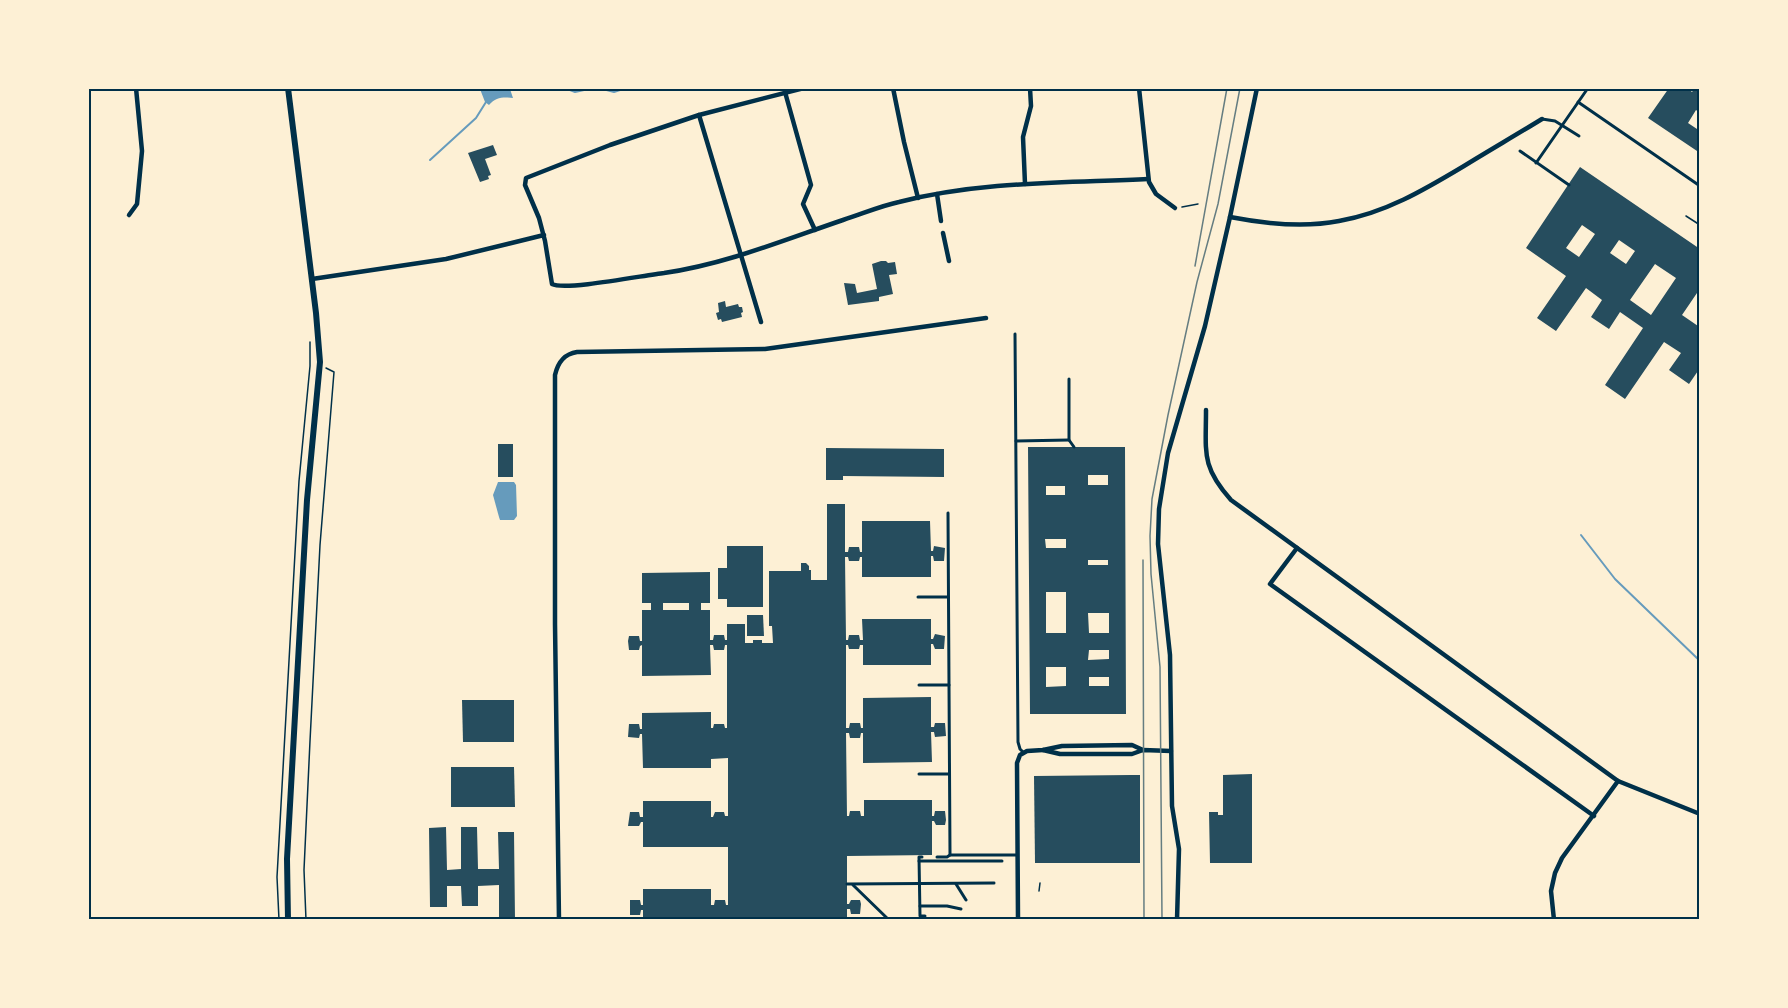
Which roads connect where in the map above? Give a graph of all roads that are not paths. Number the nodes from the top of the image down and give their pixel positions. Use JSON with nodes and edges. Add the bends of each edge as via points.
{"nodes":[{"id":1,"x":136,"y":88,"type":"edge"},
{"id":2,"x":288,"y":88,"type":"edge"},
{"id":3,"x":804,"y":88,"type":"edge"},
{"id":4,"x":893,"y":88,"type":"edge"},
{"id":5,"x":1030,"y":88,"type":"edge"},
{"id":6,"x":1139,"y":88,"type":"edge"},
{"id":7,"x":1257,"y":88,"type":"edge"},
{"id":8,"x":1588,"y":88,"type":"edge"},
{"id":9,"x":785,"y":92,"type":"junction"},
{"id":10,"x":1578,"y":102,"type":"junction"},
{"id":11,"x":699,"y":116,"type":"junction"},
{"id":12,"x":1542,"y":119,"type":"joint"},
{"id":13,"x":1562,"y":125,"type":"junction"},
{"id":14,"x":1579,"y":136,"type":"dead end"},
{"id":15,"x":1520,"y":151,"type":"dead end"},
{"id":16,"x":1536,"y":163,"type":"junction"},
{"id":17,"x":1148,"y":179,"type":"junction"},
{"id":18,"x":1025,"y":184,"type":"junction"},
{"id":19,"x":1569,"y":185,"type":"dead end"},
{"id":20,"x":1700,"y":186,"type":"edge"},
{"id":21,"x":937,"y":194,"type":"junction"},
{"id":22,"x":918,"y":198,"type":"junction"},
{"id":23,"x":1175,"y":208,"type":"road end"},
{"id":24,"x":129,"y":215,"type":"dead end"},
{"id":25,"x":1230,"y":217,"type":"junction"},
{"id":26,"x":941,"y":221,"type":"dead end"},
{"id":27,"x":815,"y":230,"type":"junction"},
{"id":28,"x":944,"y":233,"type":"dead end"},
{"id":29,"x":544,"y":235,"type":"junction"},
{"id":30,"x":740,"y":255,"type":"junction"},
{"id":31,"x":949,"y":261,"type":"dead end"},
{"id":32,"x":312,"y":279,"type":"junction"},
{"id":33,"x":986,"y":318,"type":"dead end"},
{"id":34,"x":760,"y":322,"type":"dead end"},
{"id":35,"x":1015,"y":334,"type":"dead end"},
{"id":36,"x":1069,"y":379,"type":"dead end"},
{"id":37,"x":1206,"y":410,"type":"dead end"},
{"id":38,"x":1070,"y":440,"type":"junction"},
{"id":39,"x":1016,"y":441,"type":"junction"},
{"id":40,"x":1206,"y":441,"type":"junction"},
{"id":41,"x":1198,"y":442,"type":"dead end"},
{"id":42,"x":1074,"y":447,"type":"dead end"},
{"id":43,"x":948,"y":513,"type":"dead end"},
{"id":44,"x":1297,"y":548,"type":"junction"},
{"id":45,"x":918,"y":597,"type":"dead end"},
{"id":46,"x":948,"y":597,"type":"junction"},
{"id":47,"x":949,"y":685,"type":"junction"},
{"id":48,"x":919,"y":686,"type":"dead end"},
{"id":49,"x":1043,"y":750,"type":"junction"},
{"id":50,"x":1143,"y":750,"type":"junction"},
{"id":51,"x":1171,"y":751,"type":"junction"},
{"id":52,"x":1023,"y":752,"type":"junction"},
{"id":53,"x":919,"y":774,"type":"dead end"},
{"id":54,"x":949,"y":774,"type":"junction"},
{"id":55,"x":1618,"y":781,"type":"junction"},
{"id":56,"x":1700,"y":814,"type":"edge"},
{"id":57,"x":1594,"y":816,"type":"junction"},
{"id":58,"x":950,"y":855,"type":"junction"},
{"id":59,"x":1018,"y":855,"type":"junction"},
{"id":60,"x":922,"y":857,"type":"dead end"},
{"id":61,"x":937,"y":857,"type":"dead end"},
{"id":62,"x":919,"y":861,"type":"junction"},
{"id":63,"x":1002,"y":861,"type":"dead end"},
{"id":64,"x":993,"y":876,"type":"dead end"},
{"id":65,"x":852,"y":884,"type":"junction"},
{"id":66,"x":920,"y":884,"type":"junction"},
{"id":67,"x":956,"y":884,"type":"junction"},
{"id":68,"x":847,"y":885,"type":"dead end"},
{"id":69,"x":966,"y":900,"type":"dead end"},
{"id":70,"x":920,"y":906,"type":"junction"},
{"id":71,"x":962,"y":909,"type":"dead end"},
{"id":72,"x":925,"y":915,"type":"dead end"},
{"id":73,"x":288,"y":920,"type":"edge"},
{"id":74,"x":559,"y":920,"type":"edge"},
{"id":75,"x":889,"y":920,"type":"edge"},
{"id":76,"x":1018,"y":920,"type":"edge"},
{"id":77,"x":1177,"y":920,"type":"edge"},
{"id":78,"x":1554,"y":920,"type":"edge"}],
"edges":[{"from":1,"to":24,"type":"street","via":[[142,151],[137,204]]},
{"from":2,"to":32,"type":"main road"},
{"from":3,"to":9,"type":"street"},
{"from":4,"to":22,"type":"street"},
{"from":5,"to":18,"type":"street","via":[[1031,106],[1023,137]]},
{"from":6,"to":17,"type":"street"},
{"from":7,"to":25,"type":"street"},
{"from":8,"to":10,"type":"street"},
{"from":9,"to":11,"type":"street"},
{"from":9,"to":27,"type":"street","via":[[811,185],[803,204]]},
{"from":10,"to":13,"type":"street"},
{"from":10,"to":20,"type":"street"},
{"from":11,"to":29,"type":"street","via":[[526,178],[525,185]]},
{"from":11,"to":30,"type":"street"},
{"from":12,"to":13,"type":"street"},
{"from":12,"to":25,"type":"street","via":[[1417,194],[1359,217],[1292,225]]},
{"from":13,"to":14,"type":"street"},
{"from":13,"to":16,"type":"street"},
{"from":15,"to":16,"type":"street"},
{"from":16,"to":19,"type":"street"},
{"from":17,"to":18,"type":"street"},
{"from":17,"to":23,"type":"street","via":[[1156,194]]},
{"from":18,"to":21,"type":"street"},
{"from":21,"to":22,"type":"street"},
{"from":21,"to":26,"type":"street"},
{"from":22,"to":27,"type":"street"},
{"from":25,"to":51,"type":"street","via":[[1203,333],[1168,453],[1159,509],[1158,544],[1170,655]]},
{"from":27,"to":30,"type":"street"},
{"from":28,"to":31,"type":"street"},
{"from":29,"to":30,"type":"street","via":[[552,284],[558,286],[680,270]]},
{"from":29,"to":32,"type":"street","via":[[428,262]]},
{"from":30,"to":34,"type":"street"},
{"from":32,"to":73,"type":"main road","via":[[320,362],[307,500],[287,859]]},
{"from":33,"to":74,"type":"street","via":[[765,349],[577,352],[560,362],[555,375]]},
{"from":35,"to":39,"type":"street"},
{"from":36,"to":38,"type":"street"},
{"from":37,"to":40,"type":"street"},
{"from":38,"to":39,"type":"street"},
{"from":38,"to":42,"type":"street"},
{"from":39,"to":52,"type":"street","via":[[1018,742]]},
{"from":40,"to":41,"type":"street"},
{"from":40,"to":44,"type":"street","via":[[1208,465],[1218,485]]},
{"from":43,"to":46,"type":"street"},
{"from":44,"to":55,"type":"street"},
{"from":44,"to":57,"type":"street","via":[[1270,584]]},
{"from":45,"to":46,"type":"street"},
{"from":46,"to":47,"type":"street"},
{"from":47,"to":48,"type":"street"},
{"from":47,"to":54,"type":"street"},
{"from":49,"to":50,"type":"street","via":[[1062,746],[1132,746]]},
{"from":49,"to":50,"type":"street","via":[[1056,754],[1132,754]]},
{"from":49,"to":52,"type":"street"},
{"from":50,"to":51,"type":"street"},
{"from":51,"to":77,"type":"street","via":[[1172,806],[1179,849]]},
{"from":52,"to":59,"type":"street","via":[[1017,763]]},
{"from":53,"to":54,"type":"street"},
{"from":54,"to":58,"type":"street"},
{"from":55,"to":56,"type":"street"},
{"from":55,"to":57,"type":"street"},
{"from":57,"to":78,"type":"street","via":[[1556,873],[1551,891]]},
{"from":58,"to":59,"type":"street"},
{"from":58,"to":61,"type":"street"},
{"from":59,"to":76,"type":"street"},
{"from":60,"to":62,"type":"street"},
{"from":62,"to":63,"type":"street"},
{"from":62,"to":66,"type":"street"},
{"from":64,"to":67,"type":"street","via":[[993,883]]},
{"from":65,"to":66,"type":"street"},
{"from":65,"to":68,"type":"street"},
{"from":65,"to":75,"type":"street"},
{"from":66,"to":67,"type":"street"},
{"from":66,"to":70,"type":"street"},
{"from":67,"to":69,"type":"street"},
{"from":70,"to":71,"type":"street"},
{"from":70,"to":72,"type":"street","via":[[921,916]]}]}
